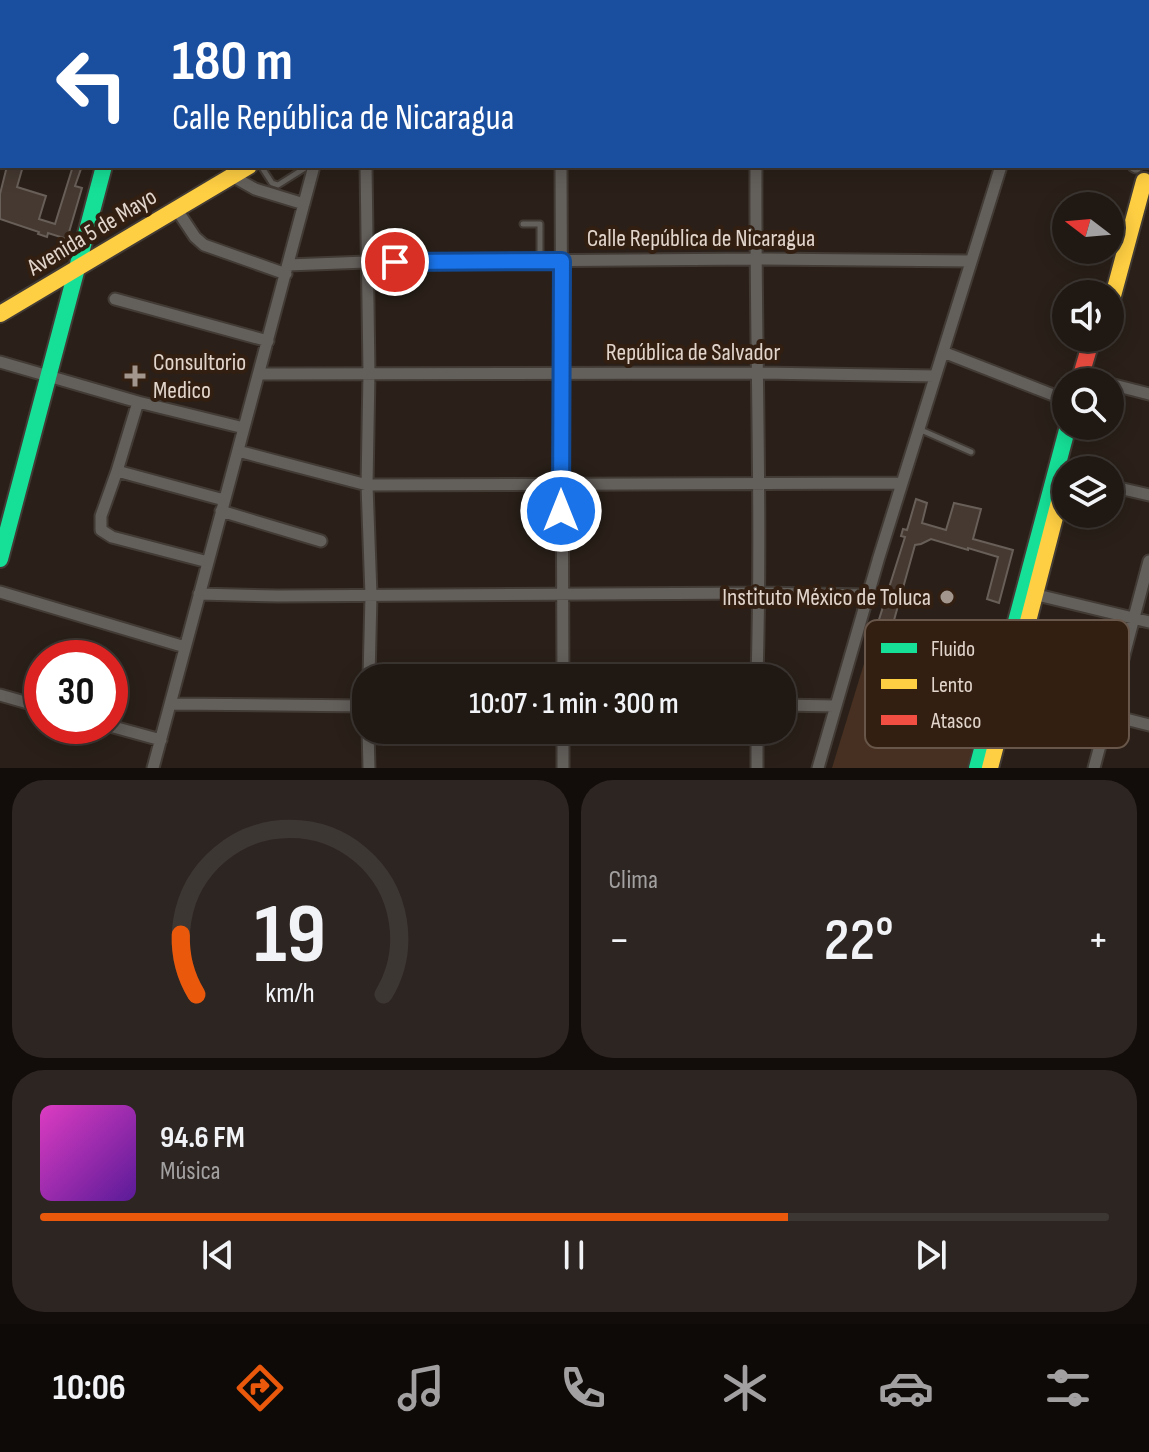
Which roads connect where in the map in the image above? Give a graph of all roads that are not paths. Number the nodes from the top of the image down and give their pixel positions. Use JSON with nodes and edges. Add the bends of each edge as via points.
{"nodes":[{"id":1,"x":104,"y":168,"type":"edge"},
{"id":2,"x":246,"y":168,"type":"edge"},
{"id":3,"x":262,"y":168,"type":"edge"},
{"id":4,"x":366,"y":168,"type":"edge"},
{"id":5,"x":561,"y":168,"type":"edge"},
{"id":6,"x":756,"y":168,"type":"edge"},
{"id":7,"x":1000,"y":168,"type":"edge"},
{"id":8,"x":308,"y":170,"type":"edge"},
{"id":9,"x":1139,"y":173,"type":"edge"},
{"id":10,"x":232,"y":176,"type":"junction"},
{"id":11,"x":304,"y":204,"type":"junction"},
{"id":12,"x":177,"y":210,"type":"junction"},
{"id":13,"x":523,"y":224,"type":"dead end"},
{"id":14,"x":755,"y":259,"type":"junction"},
{"id":15,"x":540,"y":261,"type":"junction"},
{"id":16,"x":562,"y":261,"type":"junction"},
{"id":17,"x":971,"y":261,"type":"junction"},
{"id":18,"x":366,"y":262,"type":"junction"},
{"id":19,"x":79,"y":268,"type":"junction"},
{"id":20,"x":287,"y":270,"type":"junction"},
{"id":21,"x":1109,"y":280,"type":"edge"},
{"id":22,"x":1116,"y":280,"type":"edge"},
{"id":23,"x":115,"y":299,"type":"dead end"},
{"id":24,"x":0,"y":314,"type":"edge"},
{"id":25,"x":268,"y":341,"type":"junction"},
{"id":26,"x":943,"y":352,"type":"junction"},
{"id":27,"x":0,"y":362,"type":"edge"},
{"id":28,"x":369,"y":373,"type":"junction"},
{"id":29,"x":563,"y":373,"type":"junction"},
{"id":30,"x":756,"y":373,"type":"junction"},
{"id":31,"x":260,"y":374,"type":"junction"},
{"id":32,"x":48,"y":376,"type":"junction"},
{"id":33,"x":935,"y":376,"type":"junction"},
{"id":34,"x":1124,"y":388,"type":"edge"},
{"id":35,"x":1149,"y":394,"type":"edge"},
{"id":36,"x":1052,"y":395,"type":"edge"},
{"id":37,"x":138,"y":402,"type":"junction"},
{"id":38,"x":244,"y":428,"type":"junction"},
{"id":39,"x":919,"y":430,"type":"junction"},
{"id":40,"x":238,"y":451,"type":"junction"},
{"id":41,"x":971,"y":452,"type":"dead end"},
{"id":42,"x":117,"y":471,"type":"junction"},
{"id":43,"x":561,"y":483,"type":"junction"},
{"id":44,"x":758,"y":483,"type":"junction"},
{"id":45,"x":902,"y":483,"type":"junction"},
{"id":46,"x":367,"y":485,"type":"junction"},
{"id":47,"x":1124,"y":489,"type":"edge"},
{"id":48,"x":1149,"y":495,"type":"edge"},
{"id":49,"x":222,"y":505,"type":"junction"},
{"id":50,"x":1052,"y":515,"type":"edge"},
{"id":51,"x":321,"y":541,"type":"dead end"},
{"id":52,"x":0,"y":559,"type":"edge"},
{"id":53,"x":1149,"y":561,"type":"edge"},
{"id":54,"x":208,"y":562,"type":"junction"},
{"id":55,"x":0,"y":592,"type":"edge"},
{"id":56,"x":760,"y":593,"type":"junction"},
{"id":57,"x":1029,"y":593,"type":"junction"},
{"id":58,"x":199,"y":594,"type":"junction"},
{"id":59,"x":562,"y":594,"type":"junction"},
{"id":60,"x":371,"y":595,"type":"junction"},
{"id":61,"x":867,"y":595,"type":"junction"},
{"id":62,"x":1134,"y":618,"type":"junction"},
{"id":63,"x":1022,"y":620,"type":"edge"},
{"id":64,"x":1149,"y":622,"type":"edge"},
{"id":65,"x":1129,"y":637,"type":"edge"},
{"id":66,"x":185,"y":647,"type":"junction"},
{"id":67,"x":369,"y":664,"type":"edge"},
{"id":68,"x":563,"y":664,"type":"edge"},
{"id":69,"x":757,"y":664,"type":"edge"},
{"id":70,"x":0,"y":695,"type":"edge"},
{"id":71,"x":24,"y":702,"type":"edge"},
{"id":72,"x":171,"y":704,"type":"junction"},
{"id":73,"x":796,"y":705,"type":"edge"},
{"id":74,"x":352,"y":706,"type":"edge"},
{"id":75,"x":835,"y":706,"type":"junction"},
{"id":76,"x":1129,"y":720,"type":"edge"},
{"id":77,"x":1149,"y":725,"type":"edge"},
{"id":78,"x":128,"y":731,"type":"edge"},
{"id":79,"x":161,"y":740,"type":"junction"},
{"id":80,"x":368,"y":744,"type":"edge"},
{"id":81,"x":563,"y":744,"type":"edge"},
{"id":82,"x":757,"y":744,"type":"edge"},
{"id":83,"x":984,"y":748,"type":"edge"},
{"id":84,"x":994,"y":748,"type":"edge"},
{"id":85,"x":1099,"y":748,"type":"edge"},
{"id":86,"x":153,"y":768,"type":"edge"},
{"id":87,"x":369,"y":768,"type":"edge"},
{"id":88,"x":563,"y":768,"type":"edge"},
{"id":89,"x":757,"y":768,"type":"edge"},
{"id":90,"x":818,"y":768,"type":"edge"},
{"id":91,"x":977,"y":768,"type":"edge"},
{"id":92,"x":990,"y":768,"type":"edge"},
{"id":93,"x":1094,"y":768,"type":"edge"}],
"edges":[{"from":1,"to":19,"type":"main road"},
{"from":2,"to":10,"type":"main road","name":"Avenida 5 de Mayo"},
{"from":3,"to":8,"type":"lane","via":[[278,185]]},
{"from":4,"to":18,"type":"street"},
{"from":5,"to":16,"type":"street"},
{"from":6,"to":14,"type":"street"},
{"from":7,"to":17,"type":"street"},
{"from":8,"to":11,"type":"street"},
{"from":9,"to":21,"type":"main road"},
{"from":9,"to":22,"type":"main road"},
{"from":10,"to":11,"type":"street"},
{"from":10,"to":12,"type":"main road","name":"Avenida 5 de Mayo"},
{"from":11,"to":20,"type":"street"},
{"from":12,"to":19,"type":"main road","name":"Avenida 5 de Mayo"},
{"from":12,"to":20,"type":"street","via":[[204,245]]},
{"from":13,"to":15,"type":"lane","via":[[540,224]]},
{"from":14,"to":16,"type":"street","name":"Calle República de Nicaragua"},
{"from":14,"to":17,"type":"street","name":"Calle República de Nicaragua"},
{"from":14,"to":30,"type":"street"},
{"from":15,"to":16,"type":"street","name":"Calle República de Nicaragua"},
{"from":15,"to":18,"type":"street","name":"Calle República de Nicaragua"},
{"from":16,"to":29,"type":"street"},
{"from":17,"to":26,"type":"street"},
{"from":18,"to":20,"type":"street","name":"Calle República de Nicaragua"},
{"from":18,"to":28,"type":"street"},
{"from":19,"to":24,"type":"main road","name":"Avenida 5 de Mayo"},
{"from":19,"to":32,"type":"main road"},
{"from":20,"to":25,"type":"street"},
{"from":23,"to":25,"type":"street"},
{"from":25,"to":31,"type":"street"},
{"from":26,"to":33,"type":"street"},
{"from":26,"to":36,"type":"street"},
{"from":27,"to":32,"type":"street"},
{"from":28,"to":29,"type":"street","name":"República de Salvador"},
{"from":28,"to":31,"type":"street","name":"República de Salvador"},
{"from":28,"to":46,"type":"street"},
{"from":29,"to":30,"type":"street","name":"República de Salvador"},
{"from":29,"to":43,"type":"street"},
{"from":30,"to":33,"type":"street","name":"República de Salvador"},
{"from":30,"to":44,"type":"street"},
{"from":31,"to":38,"type":"street"},
{"from":32,"to":37,"type":"street"},
{"from":32,"to":52,"type":"main road"},
{"from":33,"to":39,"type":"street"},
{"from":34,"to":35,"type":"street"},
{"from":37,"to":38,"type":"street"},
{"from":37,"to":42,"type":"street"},
{"from":38,"to":40,"type":"street"},
{"from":39,"to":41,"type":"lane"},
{"from":39,"to":45,"type":"street"},
{"from":40,"to":46,"type":"street"},
{"from":40,"to":49,"type":"street"},
{"from":42,"to":49,"type":"street"},
{"from":42,"to":54,"type":"street","via":[[101,530]]},
{"from":43,"to":44,"type":"street"},
{"from":43,"to":46,"type":"street"},
{"from":43,"to":59,"type":"street"},
{"from":44,"to":45,"type":"street"},
{"from":44,"to":56,"type":"street"},
{"from":45,"to":61,"type":"street"},
{"from":46,"to":60,"type":"street"},
{"from":47,"to":48,"type":"street"},
{"from":49,"to":51,"type":"street"},
{"from":49,"to":54,"type":"street"},
{"from":50,"to":57,"type":"main road"},
{"from":53,"to":62,"type":"street"},
{"from":54,"to":58,"type":"street"},
{"from":55,"to":66,"type":"street"},
{"from":56,"to":59,"type":"street"},
{"from":56,"to":61,"type":"street"},
{"from":56,"to":69,"type":"street"},
{"from":57,"to":62,"type":"street"},
{"from":57,"to":63,"type":"main road"},
{"from":58,"to":60,"type":"street"},
{"from":58,"to":66,"type":"street"},
{"from":59,"to":60,"type":"street"},
{"from":59,"to":68,"type":"street"},
{"from":60,"to":67,"type":"street"},
{"from":61,"to":75,"type":"street"},
{"from":62,"to":64,"type":"street"},
{"from":62,"to":65,"type":"street"},
{"from":66,"to":72,"type":"street"},
{"from":70,"to":71,"type":"street"},
{"from":72,"to":74,"type":"street"},
{"from":72,"to":79,"type":"street"},
{"from":73,"to":75,"type":"street"},
{"from":75,"to":90,"type":"street"},
{"from":76,"to":77,"type":"street"},
{"from":78,"to":79,"type":"street"},
{"from":79,"to":86,"type":"street"},
{"from":80,"to":87,"type":"street"},
{"from":81,"to":88,"type":"street"},
{"from":82,"to":89,"type":"street"},
{"from":83,"to":91,"type":"main road"},
{"from":84,"to":92,"type":"main road"},
{"from":85,"to":93,"type":"street"}]}
